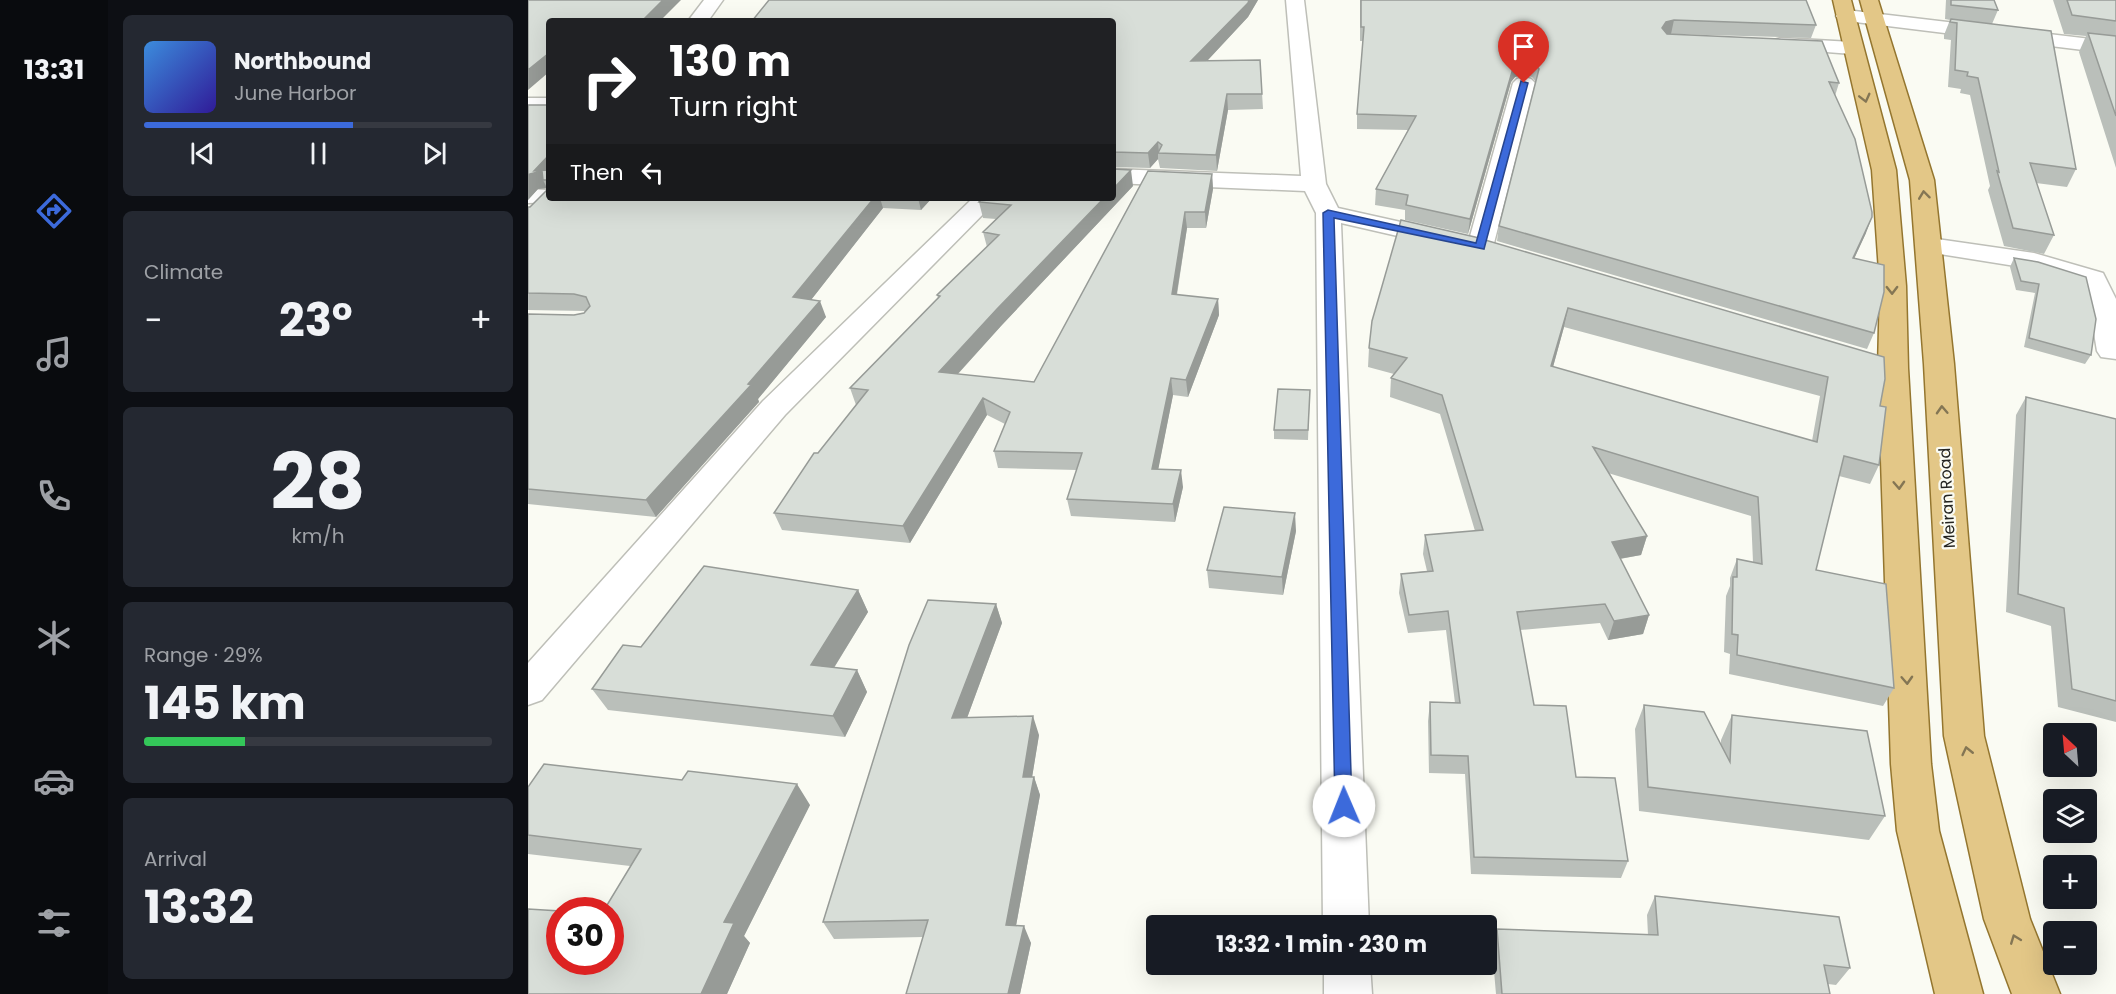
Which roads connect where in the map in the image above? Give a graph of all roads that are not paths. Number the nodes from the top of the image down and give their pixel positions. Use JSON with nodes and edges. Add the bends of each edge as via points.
{"nodes":[{"id":1,"x":714,"y":0,"type":"edge"},
{"id":2,"x":1295,"y":0,"type":"edge"},
{"id":3,"x":1857,"y":9,"type":"edge"},
{"id":4,"x":700,"y":18,"type":"edge"},
{"id":5,"x":1763,"y":44,"type":"edge"},
{"id":6,"x":1852,"y":48,"type":"junction"},
{"id":7,"x":2116,"y":48,"type":"edge"},
{"id":8,"x":1524,"y":83,"type":"dead end"},
{"id":9,"x":528,"y":105,"type":"edge"},
{"id":10,"x":546,"y":105,"type":"edge"},
{"id":11,"x":1116,"y":176,"type":"edge"},
{"id":12,"x":1314,"y":184,"type":"junction"},
{"id":13,"x":542,"y":196,"type":"edge"},
{"id":14,"x":984,"y":201,"type":"edge"},
{"id":15,"x":1328,"y":213,"type":"junction"},
{"id":16,"x":528,"y":216,"type":"edge"},
{"id":17,"x":1930,"y":246,"type":"junction"},
{"id":18,"x":2111,"y":351,"type":"dead end"},
{"id":19,"x":528,"y":689,"type":"edge"},
{"id":20,"x":1346,"y":915,"type":"edge"},
{"id":21,"x":1347,"y":975,"type":"edge"},
{"id":22,"x":1348,"y":994,"type":"edge"},
{"id":23,"x":1959,"y":994,"type":"edge"},
{"id":24,"x":2036,"y":994,"type":"edge"}],
"edges":[{"from":1,"to":4,"type":"street"},
{"from":2,"to":12,"type":"street"},
{"from":3,"to":6,"type":"main road"},
{"from":3,"to":7,"type":"street"},
{"from":17,"to":3,"type":"main road","name":"Meiran Road","one_way":true,"via":[[1922,180]]},
{"from":5,"to":6,"type":"street"},
{"from":6,"to":23,"type":"main road","one_way":true,"via":[[1884,170],[1893,286],[1882,364],[1918,831]]},
{"from":8,"to":15,"type":"street","via":[[1492,251]]},
{"from":9,"to":10,"type":"street"},
{"from":11,"to":12,"type":"street"},
{"from":12,"to":15,"type":"street"},
{"from":13,"to":16,"type":"street"},
{"from":14,"to":19,"type":"street","via":[[774,408]]},
{"from":15,"to":20,"type":"street"},
{"from":17,"to":18,"type":"street","via":[[2048,264],[2094,279],[2102,297]]},
{"from":24,"to":17,"type":"main road","name":"Meiran Road","one_way":true,"via":[[2007,919],[1964,736]]},
{"from":21,"to":22,"type":"street"}]}
